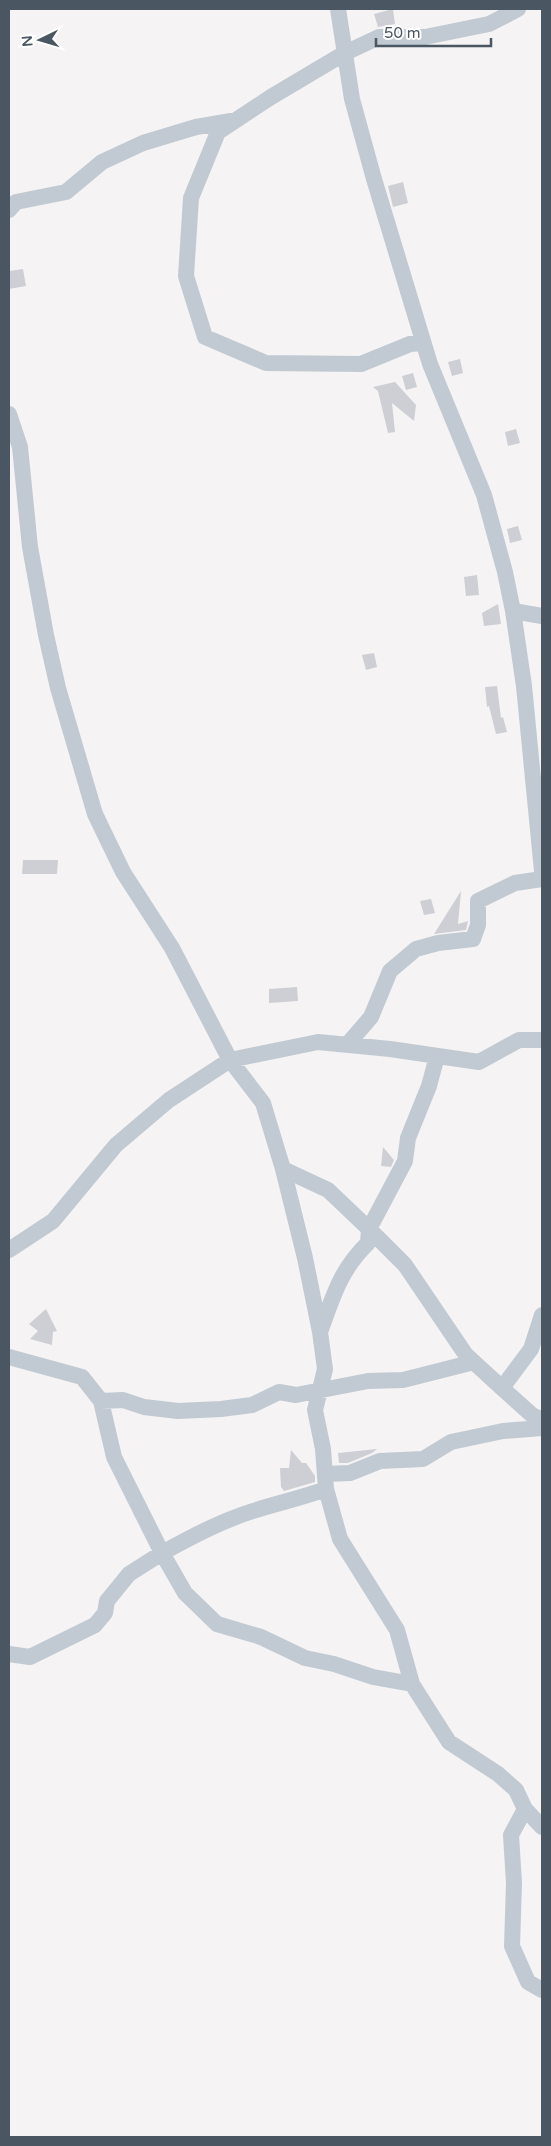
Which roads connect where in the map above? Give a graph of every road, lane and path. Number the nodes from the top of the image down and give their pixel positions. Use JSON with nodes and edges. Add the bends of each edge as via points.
{"nodes":[{"id":1,"x":338,"y":9,"type":"edge"},
{"id":2,"x":518,"y":9,"type":"edge"},
{"id":3,"x":345,"y":53,"type":"junction"},
{"id":4,"x":236,"y":121,"type":"junction"},
{"id":5,"x":9,"y":210,"type":"edge"},
{"id":6,"x":423,"y":343,"type":"junction"},
{"id":7,"x":9,"y":414,"type":"edge"},
{"id":8,"x":513,"y":611,"type":"junction"},
{"id":9,"x":542,"y":616,"type":"edge"},
{"id":10,"x":542,"y":871,"type":"edge"},
{"id":11,"x":542,"y":879,"type":"edge"},
{"id":12,"x":542,"y":1040,"type":"edge"},
{"id":13,"x":346,"y":1045,"type":"junction"},
{"id":14,"x":437,"y":1056,"type":"junction"},
{"id":15,"x":230,"y":1060,"type":"junction"},
{"id":16,"x":283,"y":1169,"type":"junction"},
{"id":17,"x":369,"y":1229,"type":"junction"},
{"id":18,"x":9,"y":1250,"type":"edge"},
{"id":19,"x":542,"y":1315,"type":"edge"},
{"id":20,"x":320,"y":1332,"type":"junction"},
{"id":21,"x":9,"y":1358,"type":"edge"},
{"id":22,"x":474,"y":1362,"type":"junction"},
{"id":23,"x":502,"y":1388,"type":"junction"},
{"id":24,"x":320,"y":1390,"type":"junction"},
{"id":25,"x":101,"y":1401,"type":"junction"},
{"id":26,"x":542,"y":1420,"type":"edge"},
{"id":27,"x":542,"y":1428,"type":"edge"},
{"id":28,"x":326,"y":1481,"type":"junction"},
{"id":29,"x":162,"y":1553,"type":"junction"},
{"id":30,"x":9,"y":1654,"type":"edge"},
{"id":31,"x":412,"y":1684,"type":"junction"},
{"id":32,"x":525,"y":1809,"type":"junction"},
{"id":33,"x":542,"y":1826,"type":"edge"},
{"id":34,"x":542,"y":1990,"type":"edge"}],
"edges":[{"from":1,"to":3,"type":"street"},
{"from":2,"to":3,"type":"street","via":[[489,24],[425,37],[379,37]]},
{"from":3,"to":4,"type":"street"},
{"from":3,"to":6,"type":"street","via":[[358,124]]},
{"from":4,"to":5,"type":"street","via":[[196,127],[143,143],[102,162],[66,192],[16,202]]},
{"from":4,"to":6,"type":"street","via":[[218,132],[191,198],[186,276],[206,338],[266,363],[361,364],[410,344]]},
{"from":6,"to":8,"type":"street","via":[[484,495]]},
{"from":7,"to":15,"type":"street","via":[[20,447],[30,547],[46,635],[95,814],[123,872],[172,948]]},
{"from":8,"to":9,"type":"street"},
{"from":8,"to":10,"type":"street","via":[[524,686]]},
{"from":11,"to":13,"type":"street","via":[[515,883],[478,901],[478,924],[473,939],[416,949],[390,971],[371,1016]]},
{"from":12,"to":14,"type":"street","via":[[519,1040],[479,1062]]},
{"from":13,"to":14,"type":"street"},
{"from":13,"to":15,"type":"street","via":[[318,1042]]},
{"from":14,"to":17,"type":"street","via":[[408,1138],[405,1160]]},
{"from":15,"to":16,"type":"street","via":[[263,1104]]},
{"from":15,"to":18,"type":"street","via":[[169,1100],[139,1125],[116,1145],[53,1221]]},
{"from":16,"to":17,"type":"street","via":[[328,1190]]},
{"from":16,"to":20,"type":"street"},
{"from":17,"to":20,"type":"street","via":[[368,1243],[357,1253],[335,1288]]},
{"from":17,"to":22,"type":"street","via":[[405,1264],[466,1355]]},
{"from":19,"to":23,"type":"street","via":[[531,1349]]},
{"from":20,"to":24,"type":"street","via":[[324,1370]]},
{"from":21,"to":25,"type":"street","via":[[82,1377]]},
{"from":22,"to":23,"type":"street"},
{"from":22,"to":24,"type":"street","via":[[403,1380],[368,1381]]},
{"from":23,"to":26,"type":"street"},
{"from":24,"to":25,"type":"street","via":[[296,1395],[279,1392],[252,1405],[221,1409],[178,1411],[144,1407],[123,1400]]},
{"from":24,"to":28,"type":"street","via":[[315,1410]]},
{"from":25,"to":29,"type":"street","via":[[114,1457]]},
{"from":27,"to":28,"type":"street","via":[[503,1431],[451,1442],[423,1459],[380,1461]]},
{"from":28,"to":29,"type":"street","via":[[296,1500],[252,1511]]},
{"from":28,"to":31,"type":"street","via":[[340,1539],[397,1630]]},
{"from":29,"to":30,"type":"street","via":[[129,1574],[107,1601],[104,1613],[95,1625],[30,1657]]},
{"from":29,"to":31,"type":"street","via":[[185,1593],[218,1624],[261,1637],[305,1658]]},
{"from":31,"to":32,"type":"street","via":[[448,1742],[498,1774],[516,1790]]},
{"from":32,"to":33,"type":"street"},
{"from":32,"to":34,"type":"street","via":[[511,1835],[514,1883],[512,1946],[528,1982]]}]}
